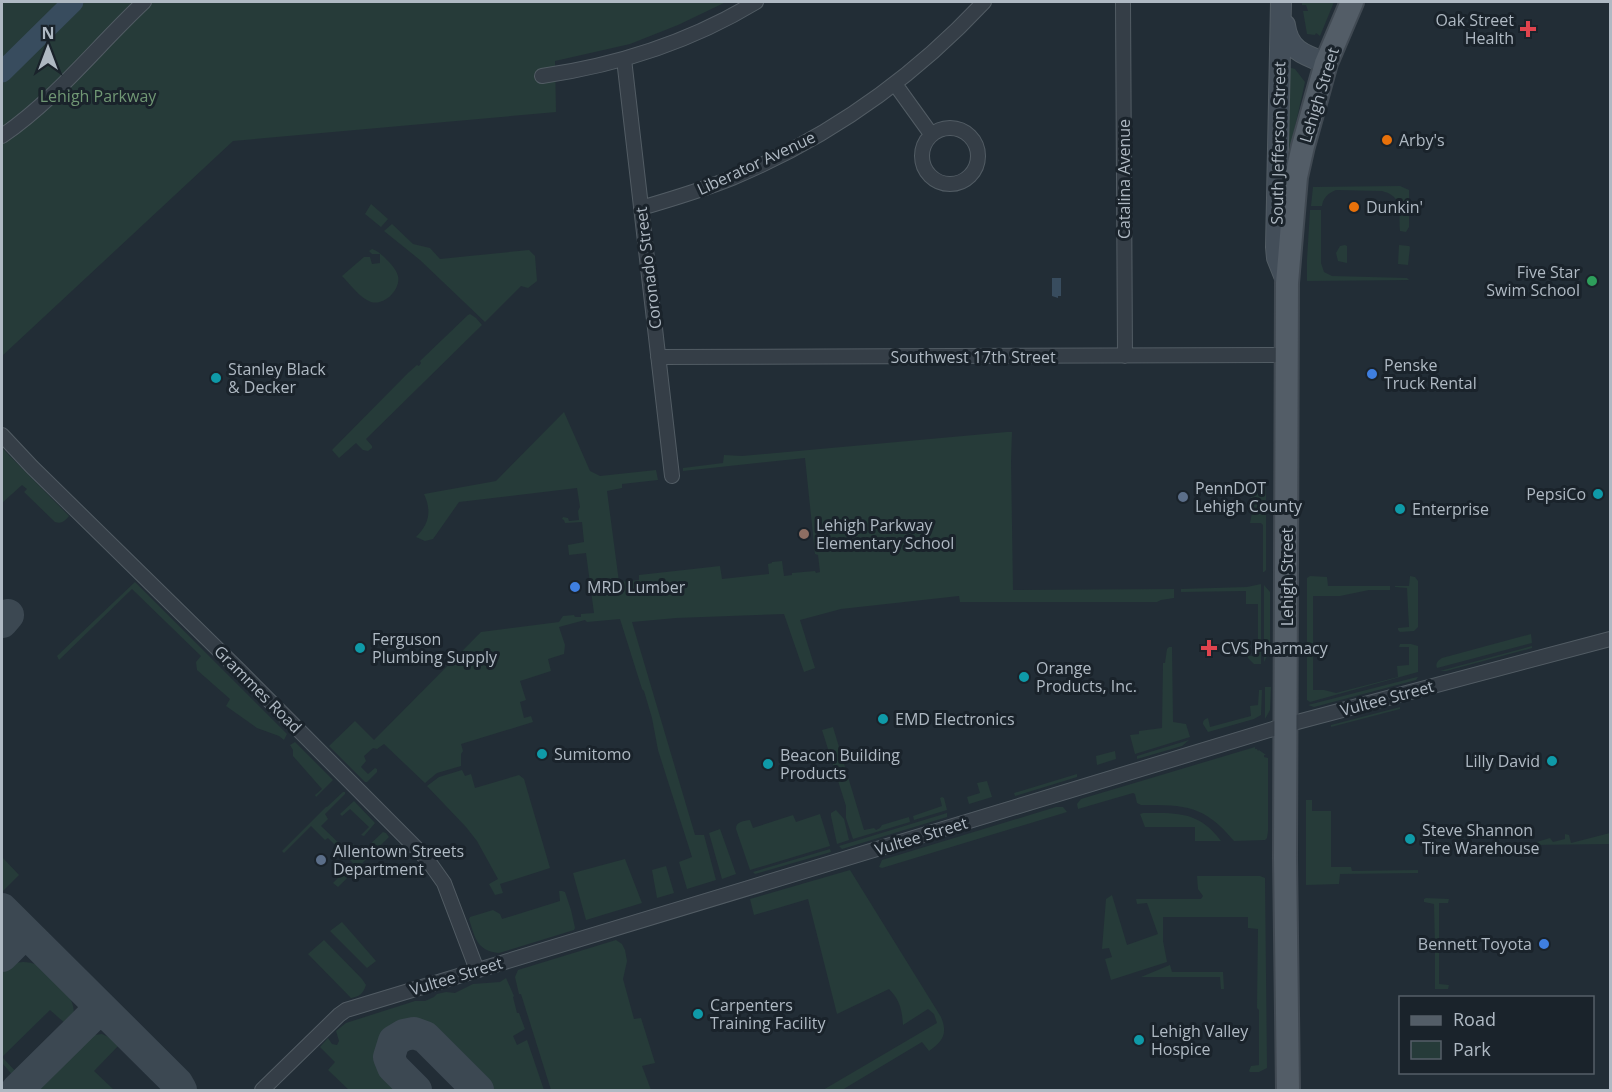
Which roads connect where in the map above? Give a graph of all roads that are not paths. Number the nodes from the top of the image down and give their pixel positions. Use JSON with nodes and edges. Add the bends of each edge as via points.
{"nodes":[{"id":1,"x":144,"y":2,"type":"edge"},
{"id":2,"x":756,"y":2,"type":"edge"},
{"id":3,"x":984,"y":2,"type":"edge"},
{"id":4,"x":1123,"y":2,"type":"edge"},
{"id":5,"x":1281,"y":2,"type":"edge"},
{"id":6,"x":1352,"y":2,"type":"edge"},
{"id":7,"x":624,"y":59,"type":"junction"},
{"id":8,"x":1326,"y":63,"type":"junction"},
{"id":9,"x":542,"y":76,"type":"dead end"},
{"id":10,"x":895,"y":84,"type":"junction"},
{"id":11,"x":931,"y":134,"type":"junction"},
{"id":12,"x":2,"y":136,"type":"edge"},
{"id":13,"x":641,"y":208,"type":"junction"},
{"id":14,"x":1287,"y":283,"type":"junction"},
{"id":15,"x":1287,"y":355,"type":"junction"},
{"id":16,"x":1125,"y":356,"type":"junction"},
{"id":17,"x":658,"y":357,"type":"junction"},
{"id":18,"x":2,"y":435,"type":"edge"},
{"id":19,"x":672,"y":476,"type":"dead end"},
{"id":20,"x":1611,"y":639,"type":"edge"},
{"id":21,"x":1286,"y":725,"type":"junction"},
{"id":22,"x":477,"y":970,"type":"junction"},
{"id":23,"x":262,"y":1090,"type":"edge"},
{"id":24,"x":1288,"y":1090,"type":"edge"}],
"edges":[{"from":1,"to":12,"type":"street","via":[[48,100]]},
{"from":2,"to":7,"type":"street","via":[[676,42]]},
{"from":3,"to":10,"type":"street","name":"Liberator Avenue","via":[[930,56]]},
{"from":4,"to":16,"type":"street","name":"Catalina Avenue"},
{"from":5,"to":8,"type":"main road","name":"South Jefferson Street","via":[[1293,47]]},
{"from":5,"to":14,"type":"main road","name":"South Jefferson Street","via":[[1276,247]]},
{"from":6,"to":8,"type":"main road","name":"Lehigh Street"},
{"from":7,"to":9,"type":"street"},
{"from":7,"to":13,"type":"street","name":"Coronado Street"},
{"from":8,"to":14,"type":"main road","name":"Lehigh Street","via":[[1296,177]]},
{"from":10,"to":11,"type":"street"},
{"from":10,"to":13,"type":"street","name":"Liberator Avenue","via":[[836,125],[774,159],[731,179]]},
{"from":11,"to":11,"type":"street","via":[[921,158],[928,175],[944,184],[962,182],[970,176],[978,159],[974,140],[958,128],[939,129]]},
{"from":13,"to":17,"type":"street","name":"Coronado Street"},
{"from":14,"to":15,"type":"main road","name":"Lehigh Street"},
{"from":15,"to":16,"type":"street","name":"Southwest 17th Street"},
{"from":15,"to":21,"type":"main road","name":"Lehigh Street"},
{"from":16,"to":17,"type":"street","name":"Southwest 17th Street"},
{"from":17,"to":19,"type":"street","name":"Coronado Street"},
{"from":18,"to":22,"type":"street","name":"Grammes Road","via":[[427,859],[444,883]]},
{"from":20,"to":21,"type":"street","name":"Vultee Street"},
{"from":21,"to":22,"type":"street","name":"Vultee Street"},
{"from":21,"to":24,"type":"main road","name":"Lehigh Street"},
{"from":22,"to":23,"type":"street","name":"Vultee Street","via":[[346,1010]]}]}
